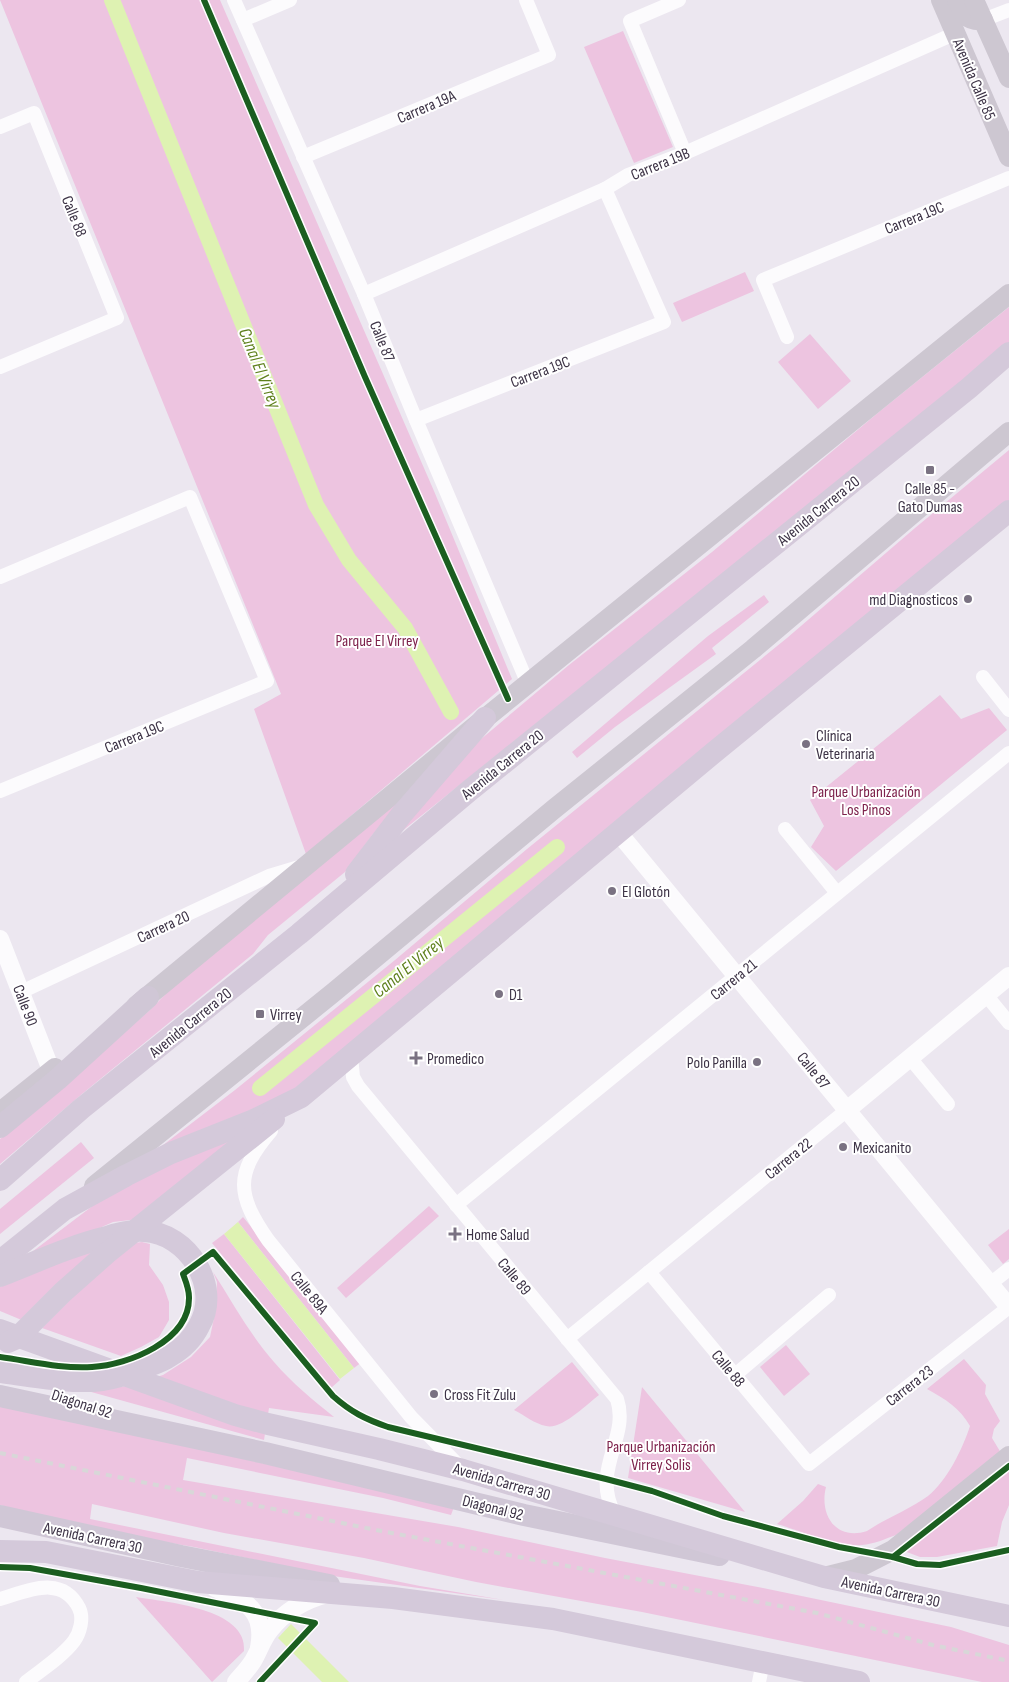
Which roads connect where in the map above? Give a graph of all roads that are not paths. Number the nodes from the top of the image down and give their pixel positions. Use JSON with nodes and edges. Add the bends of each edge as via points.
{"nodes":[{"id":1,"x":234,"y":0,"type":"edge"},
{"id":2,"x":290,"y":0,"type":"edge"},
{"id":3,"x":526,"y":0,"type":"edge"},
{"id":4,"x":679,"y":0,"type":"edge"},
{"id":5,"x":942,"y":0,"type":"edge"},
{"id":6,"x":956,"y":0,"type":"edge"},
{"id":7,"x":974,"y":0,"type":"edge"},
{"id":8,"x":1009,"y":10,"type":"edge"},
{"id":9,"x":243,"y":20,"type":"junction"},
{"id":10,"x":983,"y":20,"type":"junction"},
{"id":11,"x":956,"y":33,"type":"junction"},
{"id":12,"x":1009,"y":78,"type":"edge"},
{"id":13,"x":0,"y":127,"type":"edge"},
{"id":14,"x":685,"y":153,"type":"junction"},
{"id":15,"x":303,"y":157,"type":"junction"},
{"id":16,"x":1009,"y":157,"type":"edge"},
{"id":17,"x":1009,"y":178,"type":"edge"},
{"id":18,"x":605,"y":189,"type":"junction"},
{"id":19,"x":364,"y":294,"type":"junction"},
{"id":20,"x":1009,"y":294,"type":"edge"},
{"id":21,"x":787,"y":337,"type":"dead end"},
{"id":22,"x":1009,"y":353,"type":"edge"},
{"id":23,"x":0,"y":367,"type":"edge"},
{"id":24,"x":416,"y":420,"type":"junction"},
{"id":25,"x":1009,"y":432,"type":"edge"},
{"id":26,"x":1009,"y":511,"type":"edge"},
{"id":27,"x":0,"y":577,"type":"edge"},
{"id":28,"x":983,"y":677,"type":"dead end"},
{"id":29,"x":528,"y":684,"type":"junction"},
{"id":30,"x":1009,"y":710,"type":"edge"},
{"id":31,"x":485,"y":718,"type":"junction"},
{"id":32,"x":1009,"y":753,"type":"edge"},
{"id":33,"x":0,"y":791,"type":"edge"},
{"id":34,"x":784,"y":829,"type":"dead end"},
{"id":35,"x":618,"y":832,"type":"junction"},
{"id":36,"x":307,"y":864,"type":"junction"},
{"id":37,"x":837,"y":893,"type":"junction"},
{"id":38,"x":329,"y":908,"type":"junction"},
{"id":39,"x":0,"y":939,"type":"edge"},
{"id":40,"x":736,"y":976,"type":"junction"},
{"id":41,"x":1009,"y":976,"type":"edge"},
{"id":42,"x":21,"y":992,"type":"junction"},
{"id":43,"x":986,"y":995,"type":"junction"},
{"id":44,"x":148,"y":997,"type":"junction"},
{"id":45,"x":1009,"y":1023,"type":"edge"},
{"id":46,"x":350,"y":1056,"type":"junction"},
{"id":47,"x":910,"y":1058,"type":"junction"},
{"id":48,"x":51,"y":1070,"type":"junction"},
{"id":49,"x":301,"y":1097,"type":"junction"},
{"id":50,"x":948,"y":1104,"type":"dead end"},
{"id":51,"x":847,"y":1110,"type":"junction"},
{"id":52,"x":0,"y":1112,"type":"edge"},
{"id":53,"x":0,"y":1127,"type":"edge"},
{"id":54,"x":0,"y":1180,"type":"edge"},
{"id":55,"x":456,"y":1205,"type":"junction"},
{"id":56,"x":65,"y":1209,"type":"junction"},
{"id":57,"x":0,"y":1261,"type":"edge"},
{"id":58,"x":1009,"y":1269,"type":"edge"},
{"id":59,"x":649,"y":1272,"type":"junction"},
{"id":60,"x":0,"y":1276,"type":"edge"},
{"id":61,"x":990,"y":1284,"type":"junction"},
{"id":62,"x":829,"y":1295,"type":"dead end"},
{"id":63,"x":1009,"y":1307,"type":"edge"},
{"id":64,"x":0,"y":1330,"type":"edge"},
{"id":65,"x":568,"y":1340,"type":"junction"},
{"id":66,"x":0,"y":1344,"type":"edge"},
{"id":67,"x":0,"y":1372,"type":"edge"},
{"id":68,"x":735,"y":1375,"type":"junction"},
{"id":69,"x":0,"y":1378,"type":"edge"},
{"id":70,"x":0,"y":1396,"type":"edge"},
{"id":71,"x":164,"y":1430,"type":"junction"},
{"id":72,"x":1009,"y":1456,"type":"edge"},
{"id":73,"x":809,"y":1464,"type":"joint"},
{"id":74,"x":463,"y":1470,"type":"junction"},
{"id":75,"x":614,"y":1513,"type":"junction"},
{"id":76,"x":0,"y":1516,"type":"edge"},
{"id":77,"x":0,"y":1551,"type":"edge"},
{"id":78,"x":824,"y":1577,"type":"junction"},
{"id":79,"x":198,"y":1582,"type":"junction"},
{"id":80,"x":332,"y":1593,"type":"junction"},
{"id":81,"x":393,"y":1598,"type":"junction"},
{"id":82,"x":0,"y":1599,"type":"edge"},
{"id":83,"x":1009,"y":1616,"type":"edge"},
{"id":84,"x":259,"y":1648,"type":"junction"},
{"id":85,"x":761,"y":1672,"type":"edge"},
{"id":86,"x":26,"y":1682,"type":"edge"},
{"id":87,"x":236,"y":1682,"type":"edge"},
{"id":88,"x":859,"y":1682,"type":"edge"}],
"edges":[{"from":1,"to":9,"type":"street","name":"Calle 87"},
{"from":2,"to":9,"type":"street"},
{"from":3,"to":15,"type":"street","name":"Carrera 19A","via":[[549,55]]},
{"from":4,"to":14,"type":"street","via":[[630,21]]},
{"from":5,"to":11,"type":"main road","name":"Avenida Calle 85"},
{"from":6,"to":10,"type":"main road","via":[[966,17]]},
{"from":7,"to":10,"type":"main road","name":"Avenida Calle 85"},
{"from":8,"to":10,"type":"street"},
{"from":9,"to":15,"type":"street","name":"Calle 87"},
{"from":10,"to":12,"type":"main road","name":"Avenida Calle 85"},
{"from":11,"to":14,"type":"street","name":"Carrera 19B"},
{"from":11,"to":16,"type":"main road","name":"Avenida Calle 85"},
{"from":13,"to":23,"type":"street","name":"Calle 88","via":[[34,113],[117,318]]},
{"from":14,"to":18,"type":"street","name":"Carrera 19B","via":[[628,175]]},
{"from":15,"to":19,"type":"street","name":"Calle 87"},
{"from":17,"to":21,"type":"street","name":"Carrera 19C","via":[[763,280]]},
{"from":18,"to":19,"type":"street","name":"Carrera 19B"},
{"from":18,"to":24,"type":"street","name":"Carrera 19C","via":[[664,322]]},
{"from":19,"to":24,"type":"street","name":"Calle 87"},
{"from":20,"to":29,"type":"main road"},
{"from":22,"to":38,"type":"highway","name":"Avenida Carrera 20"},
{"from":24,"to":29,"type":"street","name":"Calle 87"},
{"from":25,"to":56,"type":"main road","via":[[753,648]]},
{"from":26,"to":35,"type":"highway"},
{"from":27,"to":33,"type":"street","name":"Carrera 19C","via":[[190,498],[267,681]]},
{"from":28,"to":30,"type":"street"},
{"from":29,"to":31,"type":"main road"},
{"from":31,"to":36,"type":"main road"},
{"from":31,"to":38,"type":"highway","via":[[402,814]]},
{"from":32,"to":37,"type":"street","name":"Carrera 21"},
{"from":34,"to":37,"type":"street"},
{"from":35,"to":40,"type":"street","name":"Calle 87"},
{"from":35,"to":46,"type":"highway"},
{"from":36,"to":42,"type":"street","name":"Carrera 20","via":[[269,876]]},
{"from":36,"to":44,"type":"main road"},
{"from":37,"to":40,"type":"street","name":"Carrera 21"},
{"from":38,"to":54,"type":"highway","name":"Avenida Carrera 20","via":[[81,1109]]},
{"from":39,"to":42,"type":"street","name":"Calle 90"},
{"from":40,"to":51,"type":"street","name":"Calle 87"},
{"from":40,"to":55,"type":"street","name":"Carrera 21"},
{"from":41,"to":43,"type":"street","name":"Carrera 22"},
{"from":42,"to":48,"type":"street","name":"Calle 90"},
{"from":43,"to":45,"type":"street"},
{"from":43,"to":47,"type":"street","name":"Carrera 22"},
{"from":44,"to":48,"type":"main road"},
{"from":44,"to":53,"type":"main road","via":[[58,1080]]},
{"from":46,"to":49,"type":"highway"},
{"from":46,"to":55,"type":"street","name":"Calle 89","via":[[353,1077],[358,1086]]},
{"from":47,"to":50,"type":"street"},
{"from":47,"to":51,"type":"street","name":"Carrera 22"},
{"from":48,"to":52,"type":"main road"},
{"from":49,"to":56,"type":"highway","via":[[254,1120],[171,1153]]},
{"from":49,"to":66,"type":"highway","via":[[107,1253],[17,1338]]},
{"from":49,"to":74,"type":"street","name":"Calle 89A","via":[[260,1145],[248,1166],[244,1194],[250,1210],[268,1240],[411,1417]]},
{"from":51,"to":59,"type":"street","name":"Carrera 22"},
{"from":51,"to":61,"type":"street","name":"Calle 87"},
{"from":55,"to":65,"type":"street","name":"Calle 89"},
{"from":56,"to":57,"type":"highway"},
{"from":58,"to":61,"type":"street"},
{"from":59,"to":65,"type":"street","name":"Carrera 22"},
{"from":59,"to":68,"type":"street","name":"Calle 88"},
{"from":60,"to":67,"type":"highway","via":[[76,1244],[130,1231],[145,1231],[161,1234],[187,1251],[197,1264],[206,1294],[205,1310],[192,1336],[170,1357],[138,1370],[86,1381]]},
{"from":61,"to":63,"type":"street","name":"Calle 87"},
{"from":62,"to":68,"type":"street"},
{"from":63,"to":73,"type":"street","name":"Carrera 23"},
{"from":64,"to":74,"type":"highway","name":"Avenida Carrera 30","via":[[268,1424]]},
{"from":65,"to":75,"type":"street","name":"Calle 89","via":[[609,1388],[620,1409],[606,1479],[607,1497]]},
{"from":68,"to":73,"type":"street","name":"Calle 88"},
{"from":69,"to":71,"type":"main road","name":"Diagonal 92"},
{"from":70,"to":71,"type":"main road","name":"Diagonal 92"},
{"from":71,"to":78,"type":"main road","name":"Diagonal 92","via":[[524,1514]]},
{"from":72,"to":78,"type":"main road","via":[[893,1550],[856,1568]]},
{"from":74,"to":75,"type":"highway","name":"Avenida Carrera 30"},
{"from":75,"to":78,"type":"highway","name":"Avenida Carrera 30"},
{"from":76,"to":81,"type":"main road","name":"Avenida Carrera 30"},
{"from":77,"to":79,"type":"highway","name":"Avenida Carrera 30","via":[[46,1552]]},
{"from":78,"to":83,"type":"highway","name":"Avenida Carrera 30"},
{"from":79,"to":80,"type":"highway","name":"Avenida Carrera 30"},
{"from":79,"to":84,"type":"street","via":[[237,1597],[255,1612],[260,1629]]},
{"from":80,"to":81,"type":"highway","name":"Avenida Carrera 30"},
{"from":80,"to":84,"type":"street","via":[[314,1597],[282,1617]]},
{"from":81,"to":85,"type":"highway","name":"Avenida Carrera 30","via":[[553,1619]]},
{"from":82,"to":86,"type":"street","via":[[44,1588],[62,1589],[74,1598],[80,1612],[81,1627],[74,1641]]},
{"from":84,"to":87,"type":"street"},
{"from":85,"to":88,"type":"highway","name":"Avenida Carrera 30"}]}
